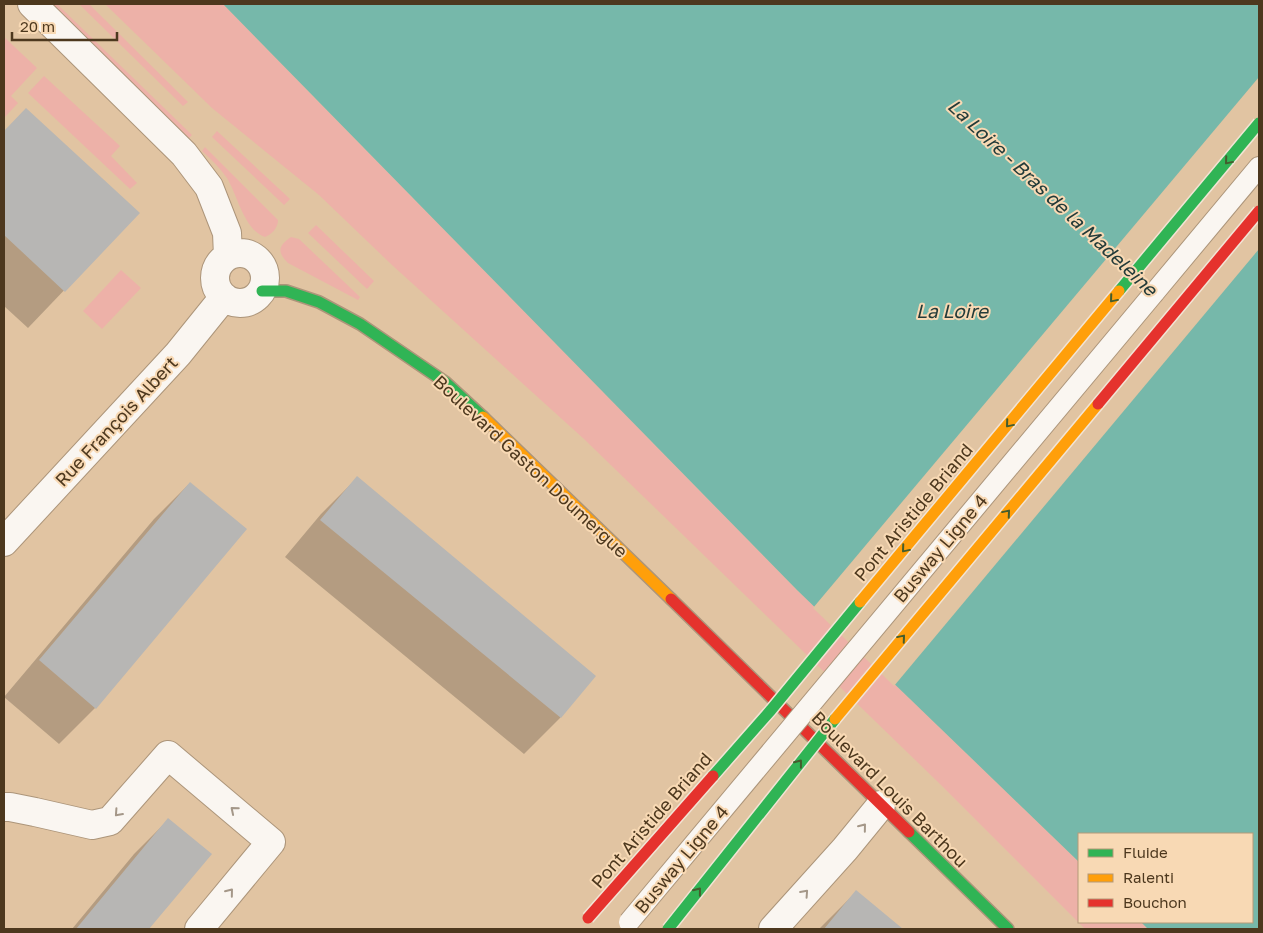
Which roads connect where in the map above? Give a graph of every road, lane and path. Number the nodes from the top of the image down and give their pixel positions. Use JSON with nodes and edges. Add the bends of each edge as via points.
{"nodes":[{"id":1,"x":32,"y":4,"type":"edge"},
{"id":2,"x":1259,"y":123,"type":"edge"},
{"id":3,"x":1259,"y":167,"type":"edge"},
{"id":4,"x":1259,"y":210,"type":"edge"},
{"id":5,"x":228,"y":256,"type":"junction"},
{"id":6,"x":262,"y":291,"type":"junction"},
{"id":7,"x":224,"y":296,"type":"junction"},
{"id":8,"x":4,"y":542,"type":"edge"},
{"id":9,"x":748,"y":673,"type":"joint"},
{"id":10,"x":881,"y":805,"type":"junction"},
{"id":11,"x":4,"y":807,"type":"edge"},
{"id":12,"x":588,"y":918,"type":"dead end"},
{"id":13,"x":626,"y":926,"type":"edge"},
{"id":14,"x":199,"y":929,"type":"edge"},
{"id":15,"x":668,"y":929,"type":"edge"},
{"id":16,"x":773,"y":929,"type":"edge"},
{"id":17,"x":1008,"y":929,"type":"edge"}],
"edges":[{"from":1,"to":5,"type":"street","via":[[184,154],[209,187],[227,233]]},
{"from":2,"to":12,"type":"main road","name":"Pont Aristide Briand","one_way":true,"bridge":true,"via":[[771,710]]},
{"from":3,"to":13,"type":"lane","name":"Busway Ligne 4","bridge":true},
{"from":15,"to":4,"type":"main road","one_way":true,"bridge":true,"via":[[810,749]]},
{"from":5,"to":6,"type":"street","via":[[244,253],[259,261],[265,275]]},
{"from":5,"to":7,"type":"street","via":[[215,275],[219,291]]},
{"from":6,"to":7,"type":"street","via":[[240,303]]},
{"from":6,"to":9,"type":"main road","name":"Boulevard Gaston Doumergue","via":[[286,291],[320,302],[360,324],[445,382]]},
{"from":7,"to":8,"type":"street","name":"Rue François Albert","via":[[178,354]]},
{"from":9,"to":10,"type":"main road","name":"Boulevard Louis Barthou"},
{"from":16,"to":10,"type":"street","one_way":true},
{"from":10,"to":17,"type":"main road","name":"Boulevard Louis Barthou"},
{"from":14,"to":11,"type":"street","one_way":true,"via":[[271,842],[168,755],[110,821],[92,825]]}]}
